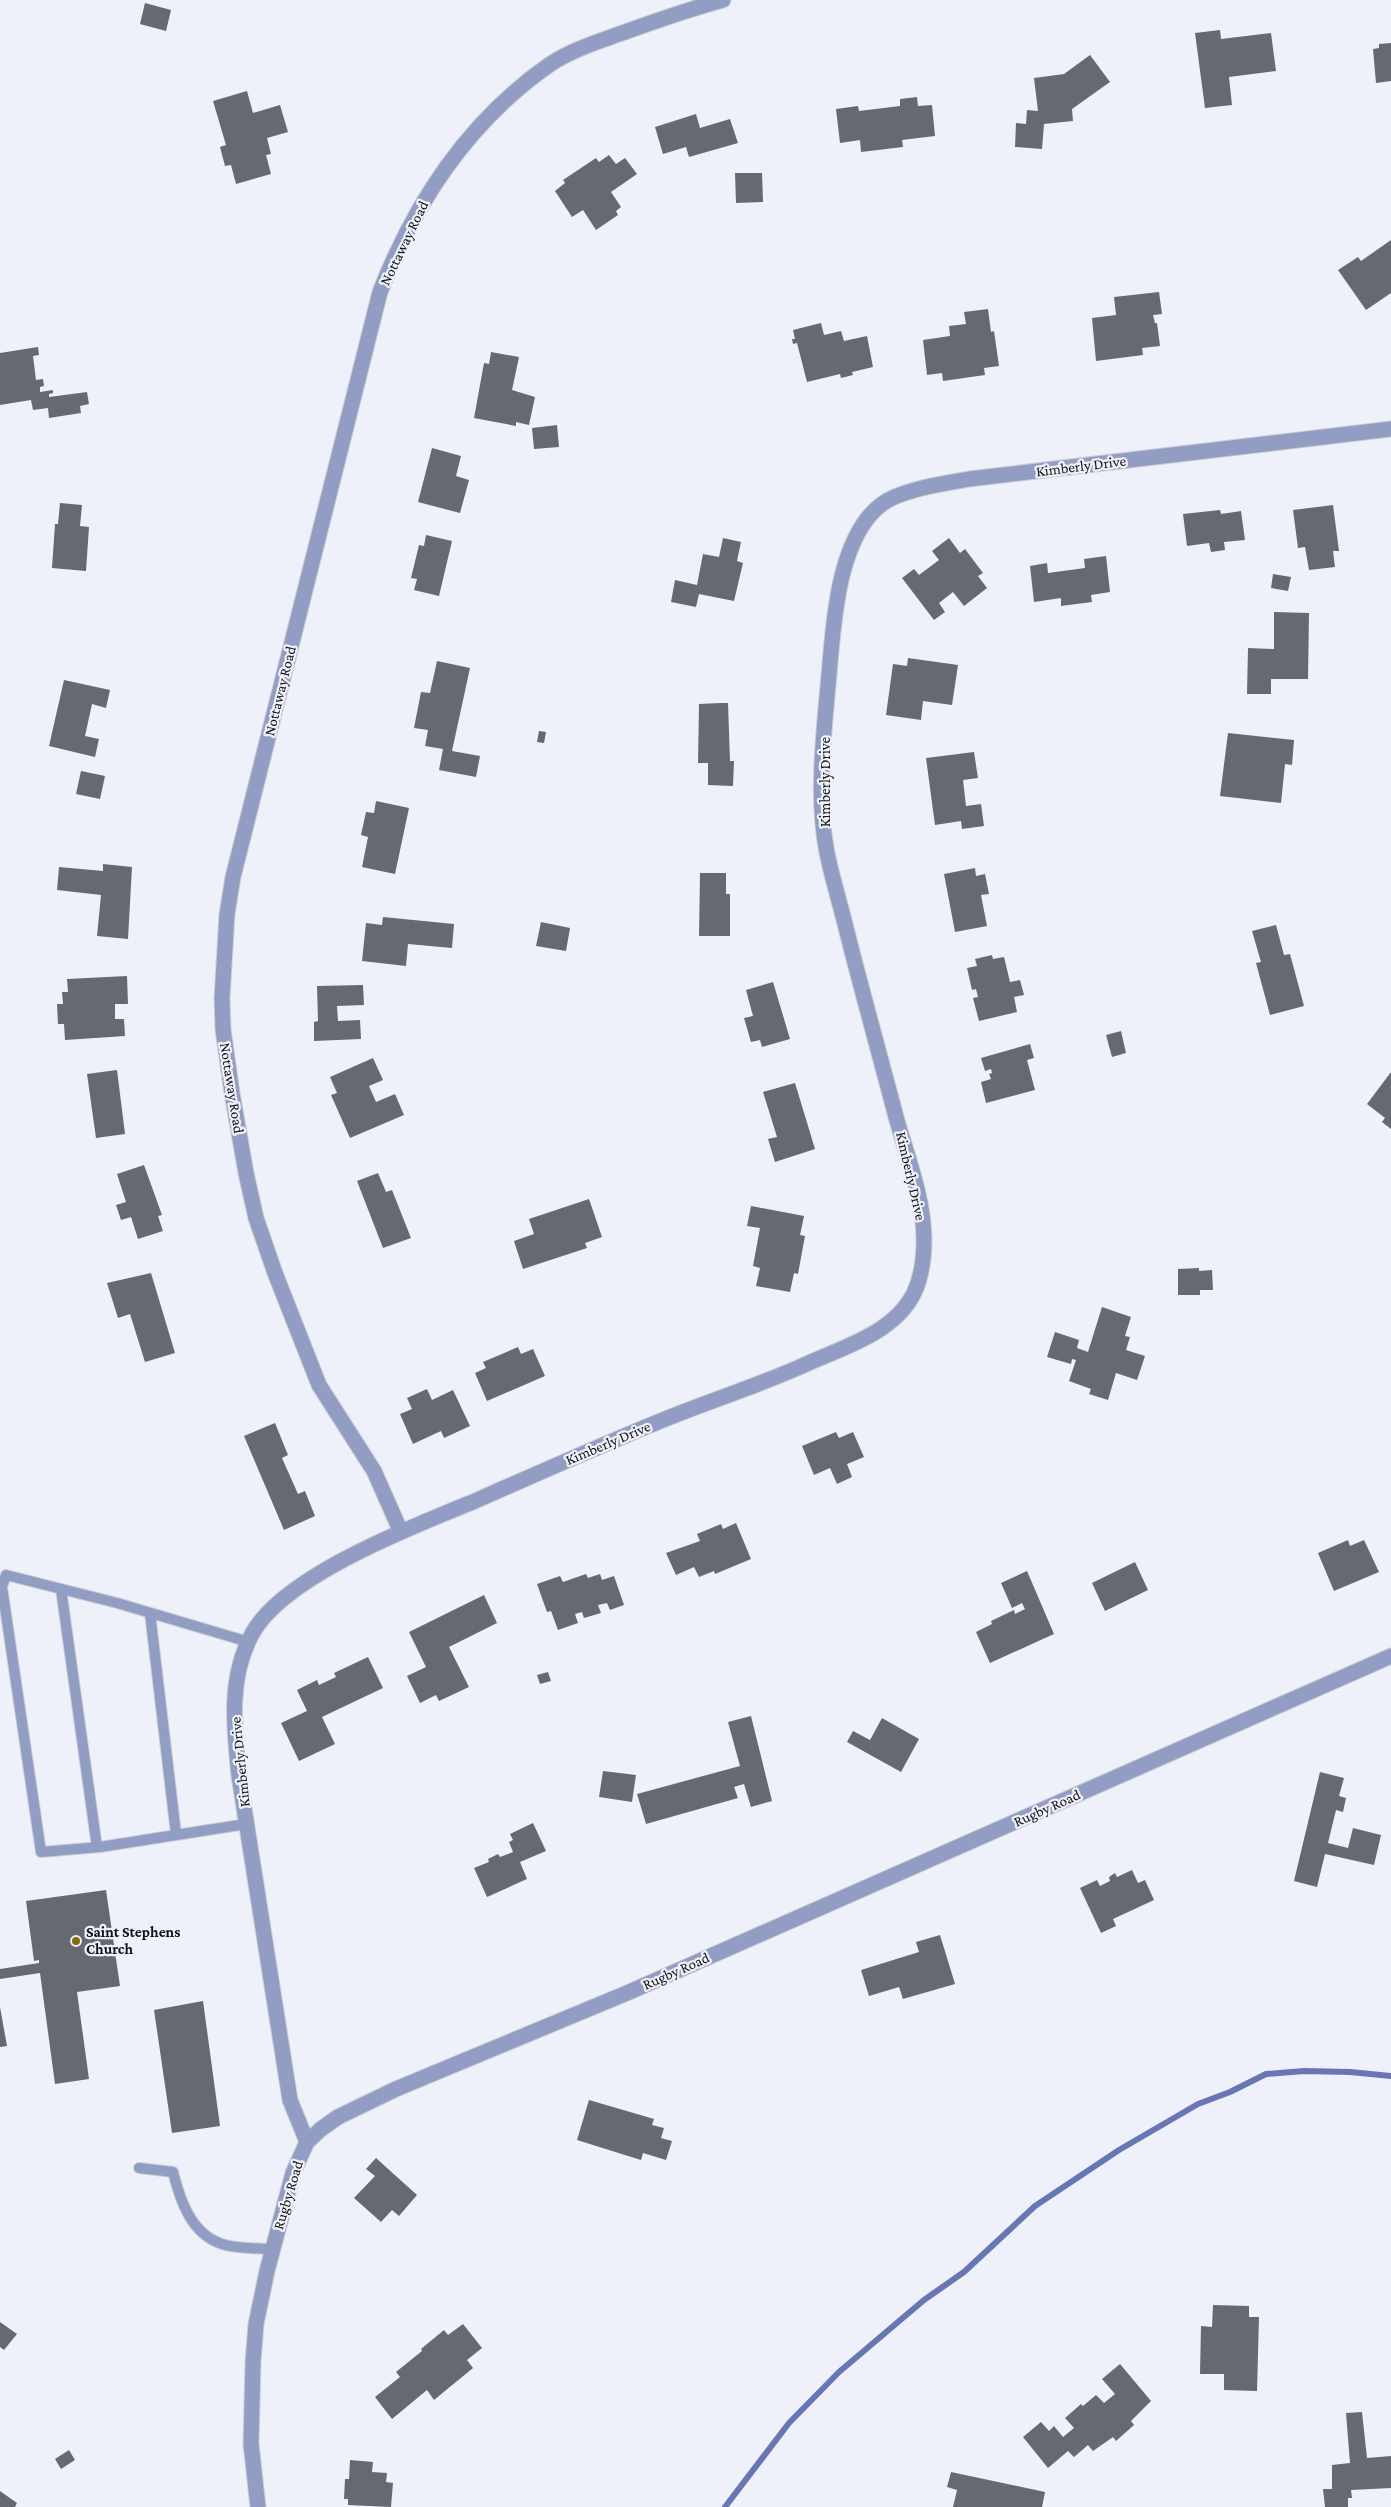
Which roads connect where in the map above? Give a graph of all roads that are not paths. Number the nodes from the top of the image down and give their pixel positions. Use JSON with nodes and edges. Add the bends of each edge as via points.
{"nodes":[{"id":1,"x":723,"y":0,"type":"edge"},
{"id":2,"x":1391,"y":429,"type":"edge"},
{"id":3,"x":401,"y":1532,"type":"junction"},
{"id":4,"x":61,"y":1589,"type":"junction"},
{"id":5,"x":150,"y":1613,"type":"junction"},
{"id":6,"x":249,"y":1642,"type":"junction"},
{"id":7,"x":1391,"y":1656,"type":"edge"},
{"id":8,"x":246,"y":1824,"type":"junction"},
{"id":9,"x":176,"y":1834,"type":"junction"},
{"id":10,"x":97,"y":1847,"type":"junction"},
{"id":11,"x":308,"y":2142,"type":"junction"},
{"id":12,"x":139,"y":2168,"type":"dead end"},
{"id":13,"x":272,"y":2249,"type":"junction"},
{"id":14,"x":258,"y":2507,"type":"edge"}],
"edges":[{"from":1,"to":3,"type":"street","name":"Nottaway Road","via":[[695,7],[578,50],[550,64],[474,132],[446,165],[430,191],[380,292],[233,877],[222,998],[223,1028],[256,1218],[319,1385],[374,1471]]},
{"from":2,"to":3,"type":"street","name":"Kimberly Drive","via":[[969,479],[884,502],[863,523],[844,567],[833,633],[823,748],[822,805],[826,851],[917,1192],[924,1239],[921,1274],[913,1295],[902,1311],[878,1330],[785,1373],[660,1421]]},
{"from":3,"to":6,"type":"street","name":"Kimberly Drive","via":[[316,1575],[289,1593],[272,1606],[253,1631]]},
{"from":4,"to":5,"type":"lane"},
{"from":4,"to":10,"type":"lane"},
{"from":4,"to":10,"type":"lane","via":[[6,1575],[2,1587],[42,1852]]},
{"from":5,"to":6,"type":"lane"},
{"from":5,"to":9,"type":"lane"},
{"from":6,"to":8,"type":"street","name":"Kimberly Drive","via":[[241,1659],[234,1699],[235,1738]]},
{"from":7,"to":11,"type":"street","name":"Rugby Road","via":[[627,1993],[396,2089],[338,2117]]},
{"from":8,"to":9,"type":"lane"},
{"from":8,"to":11,"type":"street","name":"Kimberly Drive","via":[[290,2100]]},
{"from":9,"to":10,"type":"lane"},
{"from":11,"to":13,"type":"street","name":"Rugby Road","via":[[293,2173]]},
{"from":12,"to":13,"type":"lane","via":[[173,2172],[180,2200],[198,2229],[221,2244]]},
{"from":13,"to":14,"type":"street","name":"Rugby Road","via":[[256,2324],[253,2362],[252,2444]]}]}
